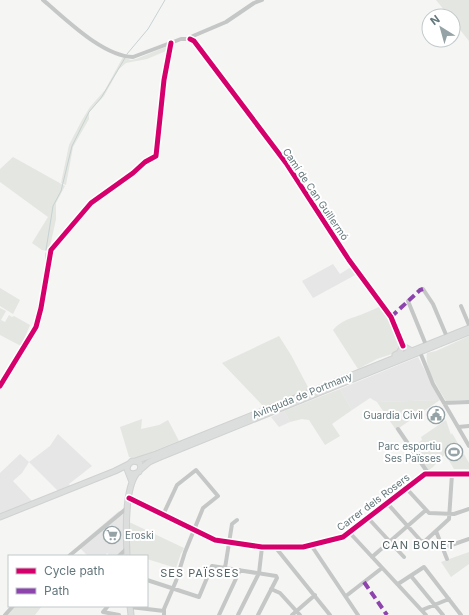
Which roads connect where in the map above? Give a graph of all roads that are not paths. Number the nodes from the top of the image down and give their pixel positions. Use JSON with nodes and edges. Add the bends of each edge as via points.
{"nodes":[{"id":1,"x":43,"y":0,"type":"edge"},
{"id":2,"x":262,"y":0,"type":"edge"},
{"id":3,"x":190,"y":39,"type":"junction"},
{"id":4,"x":171,"y":43,"type":"junction"},
{"id":5,"x":423,"y":289,"type":"dead end"},
{"id":6,"x":408,"y":301,"type":"dead end"},
{"id":7,"x":461,"y":306,"type":"dead end"},
{"id":8,"x":469,"y":325,"type":"edge"},
{"id":9,"x":469,"y":328,"type":"edge"},
{"id":10,"x":469,"y":332,"type":"edge"},
{"id":11,"x":447,"y":337,"type":"junction"},
{"id":12,"x":426,"y":345,"type":"junction"},
{"id":13,"x":403,"y":346,"type":"junction"},
{"id":14,"x":412,"y":351,"type":"junction"},
{"id":15,"x":420,"y":352,"type":"junction"},
{"id":16,"x":358,"y":373,"type":"junction"},
{"id":17,"x":0,"y":386,"type":"edge"},
{"id":18,"x":469,"y":402,"type":"edge"},
{"id":19,"x":444,"y":403,"type":"junction"},
{"id":20,"x":458,"y":426,"type":"junction"},
{"id":21,"x":469,"y":426,"type":"edge"},
{"id":22,"x":398,"y":429,"type":"dead end"},
{"id":23,"x":469,"y":446,"type":"edge"},
{"id":24,"x":135,"y":461,"type":"junction"},
{"id":25,"x":129,"y":464,"type":"junction"},
{"id":26,"x":115,"y":471,"type":"junction"},
{"id":27,"x":139,"y":471,"type":"junction"},
{"id":28,"x":129,"y":472,"type":"junction"},
{"id":29,"x":428,"y":473,"type":"junction"},
{"id":30,"x":452,"y":474,"type":"junction"},
{"id":31,"x":469,"y":474,"type":"edge"},
{"id":32,"x":132,"y":482,"type":"junction"},
{"id":33,"x":406,"y":488,"type":"junction"},
{"id":34,"x":129,"y":498,"type":"junction"},
{"id":35,"x":387,"y":503,"type":"junction"},
{"id":36,"x":127,"y":508,"type":"junction"},
{"id":37,"x":469,"y":508,"type":"edge"},
{"id":38,"x":426,"y":510,"type":"junction"},
{"id":39,"x":450,"y":514,"type":"junction"},
{"id":40,"x":119,"y":515,"type":"junction"},
{"id":41,"x":163,"y":516,"type":"junction"},
{"id":42,"x":0,"y":517,"type":"edge"},
{"id":43,"x":368,"y":518,"type":"junction"},
{"id":44,"x":127,"y":519,"type":"junction"},
{"id":45,"x":237,"y":520,"type":"dead end"},
{"id":46,"x":408,"y":526,"type":"junction"},
{"id":47,"x":194,"y":531,"type":"junction"},
{"id":48,"x":436,"y":531,"type":"junction"},
{"id":49,"x":349,"y":532,"type":"junction"},
{"id":50,"x":469,"y":539,"type":"edge"},
{"id":51,"x":230,"y":542,"type":"junction"},
{"id":52,"x":390,"y":542,"type":"junction"},
{"id":53,"x":311,"y":545,"type":"junction"},
{"id":54,"x":262,"y":547,"type":"junction"},
{"id":55,"x":127,"y":548,"type":"junction"},
{"id":56,"x":276,"y":548,"type":"junction"},
{"id":57,"x":443,"y":548,"type":"junction"},
{"id":58,"x":70,"y":555,"type":"edge"},
{"id":59,"x":120,"y":555,"type":"edge"},
{"id":60,"x":127,"y":555,"type":"edge"},
{"id":61,"x":372,"y":557,"type":"junction"},
{"id":62,"x":404,"y":557,"type":"dead end"},
{"id":63,"x":447,"y":559,"type":"dead end"},
{"id":64,"x":225,"y":568,"type":"junction"},
{"id":65,"x":382,"y":568,"type":"junction"},
{"id":66,"x":240,"y":570,"type":"junction"},
{"id":67,"x":259,"y":573,"type":"junction"},
{"id":68,"x":411,"y":576,"type":"junction"},
{"id":69,"x":148,"y":580,"type":"edge"},
{"id":70,"x":398,"y":584,"type":"junction"},
{"id":71,"x":173,"y":588,"type":"junction"},
{"id":72,"x":272,"y":589,"type":"junction"},
{"id":73,"x":315,"y":596,"type":"junction"},
{"id":74,"x":346,"y":596,"type":"junction"},
{"id":75,"x":449,"y":600,"type":"junction"},
{"id":76,"x":435,"y":605,"type":"junction"},
{"id":77,"x":12,"y":607,"type":"edge"},
{"id":78,"x":107,"y":607,"type":"edge"},
{"id":79,"x":135,"y":607,"type":"edge"},
{"id":80,"x":422,"y":610,"type":"junction"},
{"id":81,"x":296,"y":611,"type":"junction"},
{"id":82,"x":164,"y":613,"type":"edge"},
{"id":83,"x":5,"y":615,"type":"edge"},
{"id":84,"x":119,"y":615,"type":"edge"},
{"id":85,"x":219,"y":615,"type":"edge"},
{"id":86,"x":238,"y":615,"type":"edge"},
{"id":87,"x":258,"y":615,"type":"edge"},
{"id":88,"x":292,"y":615,"type":"edge"},
{"id":89,"x":300,"y":615,"type":"edge"},
{"id":90,"x":330,"y":615,"type":"edge"},
{"id":91,"x":358,"y":615,"type":"edge"},
{"id":92,"x":426,"y":615,"type":"edge"},
{"id":93,"x":443,"y":615,"type":"edge"},
{"id":94,"x":461,"y":615,"type":"edge"}],
"edges":[{"from":1,"to":4,"type":"street","via":[[93,42],[128,57],[139,56]]},
{"from":2,"to":3,"type":"street","via":[[226,22]]},
{"from":3,"to":4,"type":"street","via":[[184,38]]},
{"from":3,"to":13,"type":"street","name":"Camí de Can Guillermó","via":[[288,167],[349,260],[391,317]]},
{"from":4,"to":17,"type":"street","via":[[164,80],[156,156],[91,203],[51,250],[36,327]]},
{"from":5,"to":11,"type":"street","via":[[433,304]]},
{"from":6,"to":12,"type":"street"},
{"from":7,"to":8,"type":"street"},
{"from":9,"to":11,"type":"main road","name":"Avinguda de Portmany"},
{"from":10,"to":15,"type":"main road","name":"Avinguda de Portmany"},
{"from":11,"to":12,"type":"main road","name":"Avinguda de Portmany"},
{"from":12,"to":14,"type":"main road","name":"Avinguda de Portmany"},
{"from":13,"to":14,"type":"main road"},
{"from":13,"to":16,"type":"main road","via":[[399,353]]},
{"from":14,"to":16,"type":"main road","name":"Avinguda de Portmany"},
{"from":15,"to":19,"type":"street"},
{"from":15,"to":27,"type":"main road","name":"Avinguda de Portmany","via":[[158,458]]},
{"from":16,"to":24,"type":"main road","name":"Avinguda de Portmany"},
{"from":18,"to":19,"type":"street"},
{"from":19,"to":20,"type":"street"},
{"from":20,"to":21,"type":"street"},
{"from":20,"to":23,"type":"street"},
{"from":22,"to":29,"type":"street"},
{"from":24,"to":25,"type":"main road"},
{"from":24,"to":27,"type":"main road","via":[[140,464]]},
{"from":25,"to":26,"type":"main road"},
{"from":25,"to":28,"type":"main road"},
{"from":26,"to":28,"type":"main road"},
{"from":26,"to":42,"type":"main road"},
{"from":27,"to":28,"type":"main road","via":[[133,474]]},
{"from":27,"to":32,"type":"main road"},
{"from":28,"to":32,"type":"main road"},
{"from":29,"to":30,"type":"street"},
{"from":29,"to":33,"type":"street","name":"Carrer dels Rosers"},
{"from":30,"to":31,"type":"street"},
{"from":30,"to":39,"type":"street"},
{"from":32,"to":34,"type":"main road"},
{"from":33,"to":35,"type":"street","name":"Carrer dels Rosers"},
{"from":33,"to":38,"type":"street"},
{"from":34,"to":36,"type":"main road"},
{"from":34,"to":41,"type":"street","name":"Carrer dels Rosers"},
{"from":35,"to":43,"type":"street","name":"Carrer dels Rosers"},
{"from":35,"to":46,"type":"street"},
{"from":36,"to":40,"type":"street"},
{"from":36,"to":44,"type":"main road"},
{"from":37,"to":39,"type":"street"},
{"from":38,"to":39,"type":"street","via":[[429,513]]},
{"from":38,"to":46,"type":"street"},
{"from":39,"to":48,"type":"street","via":[[449,519]]},
{"from":40,"to":44,"type":"street"},
{"from":40,"to":58,"type":"street"},
{"from":41,"to":47,"type":"street","name":"Carrer dels Rosers"},
{"from":41,"to":47,"type":"street","via":[[177,485],[196,470],[218,496],[203,508]]},
{"from":43,"to":49,"type":"street","name":"Carrer dels Rosers"},
{"from":43,"to":52,"type":"street"},
{"from":44,"to":55,"type":"main road"},
{"from":45,"to":51,"type":"street","via":[[232,524]]},
{"from":46,"to":48,"type":"street","via":[[422,541]]},
{"from":46,"to":52,"type":"street"},
{"from":47,"to":51,"type":"street","name":"Carrer dels Rosers","via":[[215,540]]},
{"from":47,"to":71,"type":"street"},
{"from":48,"to":57,"type":"street"},
{"from":49,"to":53,"type":"street","name":"Carrer dels Rosers","via":[[343,537]]},
{"from":49,"to":61,"type":"street"},
{"from":50,"to":57,"type":"street"},
{"from":51,"to":54,"type":"street","name":"Carrer dels Rosers"},
{"from":51,"to":64,"type":"street"},
{"from":52,"to":61,"type":"street"},
{"from":52,"to":62,"type":"street"},
{"from":53,"to":56,"type":"street","name":"Carrer dels Rosers"},
{"from":53,"to":74,"type":"street"},
{"from":54,"to":56,"type":"street","name":"Carrer dels Rosers"},
{"from":54,"to":67,"type":"street"},
{"from":55,"to":59,"type":"street"},
{"from":55,"to":60,"type":"main road"},
{"from":56,"to":73,"type":"street"},
{"from":57,"to":63,"type":"street"},
{"from":61,"to":65,"type":"street"},
{"from":64,"to":66,"type":"street"},
{"from":64,"to":71,"type":"street","via":[[212,566],[199,596]]},
{"from":65,"to":70,"type":"street"},
{"from":65,"to":74,"type":"street"},
{"from":66,"to":67,"type":"street"},
{"from":66,"to":85,"type":"street"},
{"from":67,"to":72,"type":"street","via":[[276,576]]},
{"from":67,"to":86,"type":"street"},
{"from":68,"to":70,"type":"street"},
{"from":68,"to":75,"type":"street","via":[[424,567]]},
{"from":68,"to":76,"type":"street"},
{"from":69,"to":71,"type":"street"},
{"from":70,"to":80,"type":"street"},
{"from":71,"to":82,"type":"street"},
{"from":72,"to":81,"type":"street","via":[[280,593]]},
{"from":72,"to":87,"type":"street"},
{"from":73,"to":81,"type":"street"},
{"from":73,"to":90,"type":"street"},
{"from":74,"to":91,"type":"street"},
{"from":75,"to":76,"type":"street"},
{"from":75,"to":94,"type":"street"},
{"from":76,"to":80,"type":"street"},
{"from":76,"to":93,"type":"street"},
{"from":77,"to":83,"type":"street"},
{"from":78,"to":84,"type":"street","via":[[103,612]]},
{"from":79,"to":82,"type":"street"},
{"from":80,"to":92,"type":"street"},
{"from":81,"to":88,"type":"street"},
{"from":81,"to":89,"type":"street"}]}
